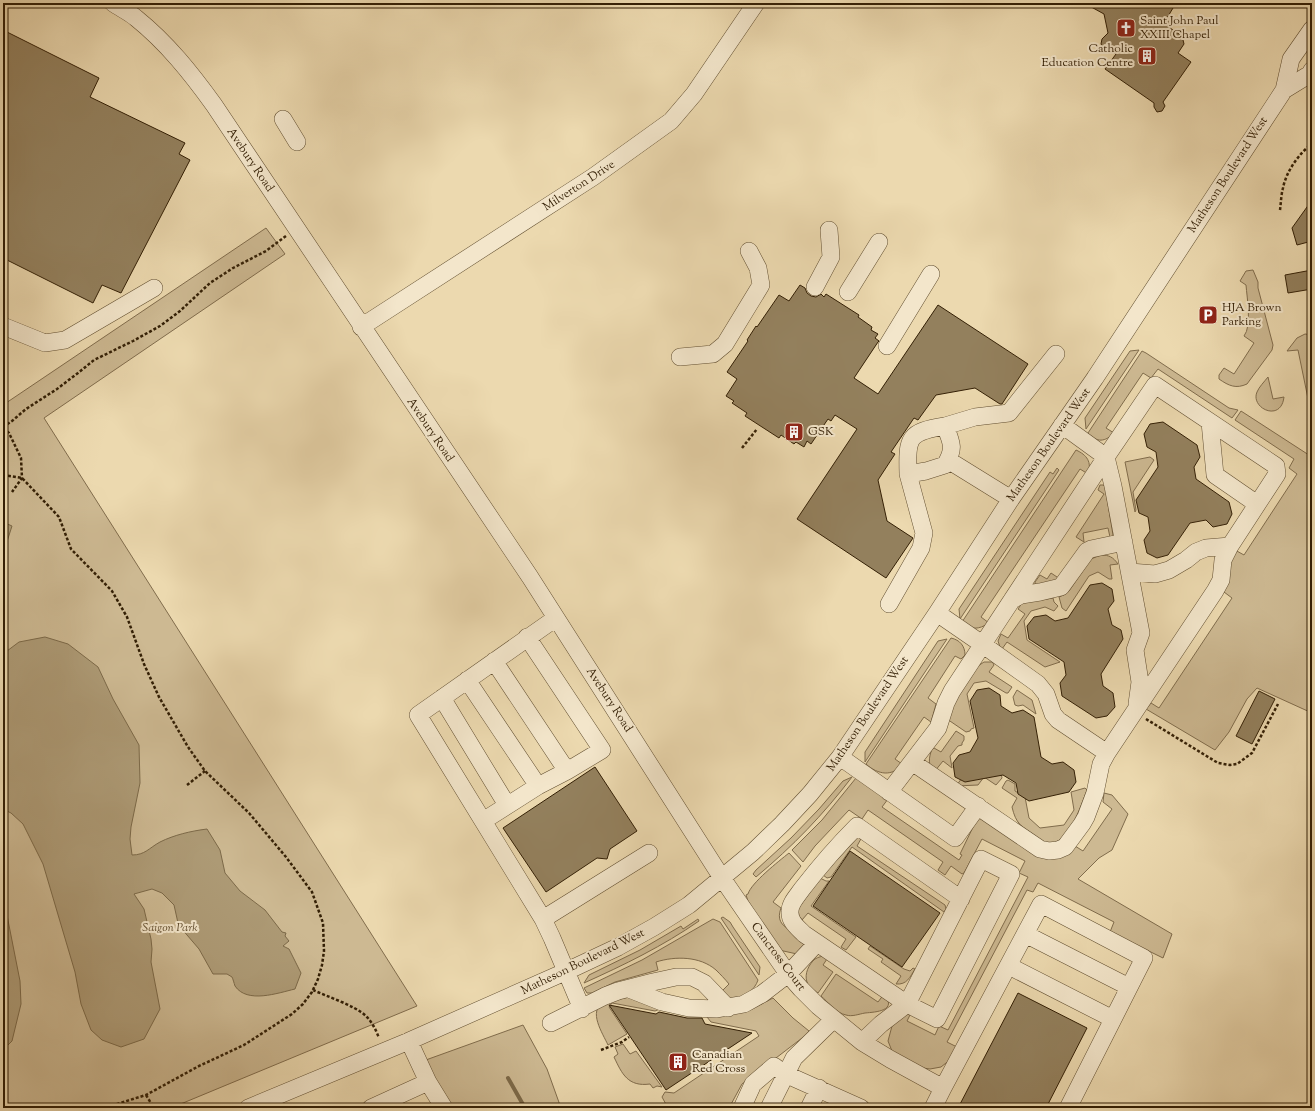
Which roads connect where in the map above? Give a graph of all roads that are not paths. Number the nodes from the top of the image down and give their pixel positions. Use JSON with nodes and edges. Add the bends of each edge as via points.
{"nodes":[{"id":1,"x":113,"y":3,"type":"edge"},
{"id":2,"x":756,"y":3,"type":"edge"},
{"id":3,"x":1312,"y":29,"type":"edge"},
{"id":4,"x":1312,"y":70,"type":"edge"},
{"id":5,"x":1284,"y":90,"type":"junction"},
{"id":6,"x":282,"y":118,"type":"dead end"},
{"id":7,"x":297,"y":142,"type":"dead end"},
{"id":8,"x":829,"y":230,"type":"dead end"},
{"id":9,"x":879,"y":242,"type":"dead end"},
{"id":10,"x":749,"y":251,"type":"dead end"},
{"id":11,"x":931,"y":274,"type":"dead end"},
{"id":12,"x":815,"y":287,"type":"dead end"},
{"id":13,"x":154,"y":288,"type":"dead end"},
{"id":14,"x":848,"y":292,"type":"dead end"},
{"id":15,"x":3,"y":326,"type":"edge"},
{"id":16,"x":361,"y":327,"type":"junction"},
{"id":17,"x":887,"y":346,"type":"dead end"},
{"id":18,"x":1056,"y":354,"type":"dead end"},
{"id":19,"x":680,"y":357,"type":"dead end"},
{"id":20,"x":1210,"y":422,"type":"junction"},
{"id":21,"x":1062,"y":425,"type":"junction"},
{"id":22,"x":945,"y":426,"type":"junction"},
{"id":23,"x":1106,"y":457,"type":"junction"},
{"id":24,"x":948,"y":460,"type":"junction"},
{"id":25,"x":908,"y":474,"type":"junction"},
{"id":26,"x":1011,"y":499,"type":"junction"},
{"id":27,"x":1257,"y":504,"type":"junction"},
{"id":28,"x":1124,"y":542,"type":"junction"},
{"id":29,"x":1230,"y":546,"type":"junction"},
{"id":30,"x":1130,"y":572,"type":"junction"},
{"id":31,"x":1012,"y":600,"type":"junction"},
{"id":32,"x":889,"y":604,"type":"dead end"},
{"id":33,"x":937,"y":613,"type":"junction"},
{"id":34,"x":556,"y":618,"type":"junction"},
{"id":35,"x":527,"y":637,"type":"junction"},
{"id":36,"x":982,"y":644,"type":"junction"},
{"id":37,"x":494,"y":660,"type":"junction"},
{"id":38,"x":467,"y":680,"type":"junction"},
{"id":39,"x":442,"y":698,"type":"junction"},
{"id":40,"x":1135,"y":710,"type":"junction"},
{"id":41,"x":1107,"y":752,"type":"junction"},
{"id":42,"x":840,"y":757,"type":"junction"},
{"id":43,"x":912,"y":762,"type":"junction"},
{"id":44,"x":567,"y":771,"type":"junction"},
{"id":45,"x":538,"y":786,"type":"junction"},
{"id":46,"x":890,"y":792,"type":"junction"},
{"id":47,"x":507,"y":805,"type":"junction"},
{"id":48,"x":978,"y":806,"type":"junction"},
{"id":49,"x":483,"y":821,"type":"junction"},
{"id":50,"x":649,"y":853,"type":"dead end"},
{"id":51,"x":722,"y":878,"type":"junction"},
{"id":52,"x":961,"y":899,"type":"junction"},
{"id":53,"x":543,"y":919,"type":"junction"},
{"id":54,"x":1025,"y":934,"type":"junction"},
{"id":55,"x":817,"y":943,"type":"junction"},
{"id":56,"x":1009,"y":966,"type":"junction"},
{"id":57,"x":567,"y":972,"type":"junction"},
{"id":58,"x":788,"y":974,"type":"junction"},
{"id":59,"x":1129,"y":987,"type":"junction"},
{"id":60,"x":629,"y":989,"type":"junction"},
{"id":61,"x":907,"y":1004,"type":"junction"},
{"id":62,"x":728,"y":1008,"type":"junction"},
{"id":63,"x":582,"y":1009,"type":"junction"},
{"id":64,"x":834,"y":1019,"type":"junction"},
{"id":65,"x":1113,"y":1019,"type":"junction"},
{"id":66,"x":551,"y":1023,"type":"dead end"},
{"id":67,"x":409,"y":1041,"type":"junction"},
{"id":68,"x":862,"y":1042,"type":"junction"},
{"id":69,"x":785,"y":1074,"type":"junction"},
{"id":70,"x":428,"y":1082,"type":"junction"},
{"id":71,"x":819,"y":1088,"type":"junction"},
{"id":72,"x":943,"y":1088,"type":"junction"},
{"id":73,"x":853,"y":1106,"type":"edge"},
{"id":74,"x":248,"y":1108,"type":"edge"},
{"id":75,"x":371,"y":1108,"type":"edge"},
{"id":76,"x":444,"y":1108,"type":"edge"},
{"id":77,"x":742,"y":1108,"type":"edge"},
{"id":78,"x":769,"y":1108,"type":"edge"},
{"id":79,"x":809,"y":1108,"type":"edge"},
{"id":80,"x":933,"y":1108,"type":"edge"},
{"id":81,"x":1068,"y":1108,"type":"edge"}],
"edges":[{"from":1,"to":16,"type":"street","name":"Avebury Road","via":[[135,17],[162,42],[195,79]]},
{"from":2,"to":16,"type":"street","name":"Milverton Drive","via":[[694,94],[671,121],[593,177]]},
{"from":3,"to":5,"type":"street","name":"Matheson Boulevard West","via":[[1291,59]]},
{"from":4,"to":5,"type":"street","name":"Matheson Boulevard West","via":[[1310,74]]},
{"from":5,"to":21,"type":"street","name":"Matheson Boulevard West"},
{"from":6,"to":7,"type":"street"},
{"from":8,"to":12,"type":"street","via":[[831,257]]},
{"from":9,"to":14,"type":"street"},
{"from":10,"to":19,"type":"street","via":[[758,268],[761,285],[726,344],[713,354]]},
{"from":11,"to":17,"type":"street"},
{"from":13,"to":15,"type":"street","via":[[65,340],[45,343]]},
{"from":16,"to":34,"type":"street","name":"Avebury Road"},
{"from":18,"to":22,"type":"street","via":[[1009,414],[975,417]]},
{"from":20,"to":23,"type":"street","via":[[1155,385]]},
{"from":20,"to":27,"type":"street","via":[[1215,475]]},
{"from":20,"to":27,"type":"street","via":[[1276,466],[1277,474]]},
{"from":21,"to":23,"type":"street"},
{"from":21,"to":26,"type":"street","name":"Matheson Boulevard West"},
{"from":22,"to":24,"type":"street","via":[[951,441],[951,455]]},
{"from":22,"to":25,"type":"street","via":[[925,429],[913,437],[907,451]]},
{"from":23,"to":28,"type":"street"},
{"from":23,"to":31,"type":"street"},
{"from":24,"to":25,"type":"street","via":[[945,465]]},
{"from":24,"to":26,"type":"street"},
{"from":25,"to":32,"type":"street","via":[[924,533],[921,548]]},
{"from":26,"to":33,"type":"street","name":"Matheson Boulevard West"},
{"from":27,"to":29,"type":"street"},
{"from":28,"to":30,"type":"street"},
{"from":28,"to":31,"type":"street","via":[[1091,549],[1061,587],[1021,595]]},
{"from":29,"to":30,"type":"street","via":[[1206,548],[1169,570],[1155,574]]},
{"from":29,"to":40,"type":"street","via":[[1223,560],[1221,580],[1215,591]]},
{"from":30,"to":40,"type":"street","via":[[1141,633],[1135,650],[1140,682]]},
{"from":31,"to":36,"type":"street"},
{"from":33,"to":36,"type":"street"},
{"from":33,"to":42,"type":"street","name":"Matheson Boulevard West"},
{"from":34,"to":35,"type":"street"},
{"from":34,"to":51,"type":"street","name":"Avebury Road"},
{"from":35,"to":37,"type":"street"},
{"from":35,"to":44,"type":"street","via":[[602,750]]},
{"from":36,"to":41,"type":"street","via":[[1038,684],[1046,694],[1058,720]]},
{"from":36,"to":43,"type":"street","via":[[952,691],[938,728]]},
{"from":37,"to":38,"type":"street"},
{"from":37,"to":44,"type":"street"},
{"from":38,"to":39,"type":"street"},
{"from":38,"to":45,"type":"street"},
{"from":39,"to":47,"type":"street"},
{"from":39,"to":49,"type":"street","via":[[418,714]]},
{"from":40,"to":41,"type":"street"},
{"from":41,"to":48,"type":"street","via":[[1101,764],[1095,793],[1086,817],[1065,847],[1058,850],[1040,849]]},
{"from":42,"to":46,"type":"street"},
{"from":42,"to":51,"type":"street","name":"Matheson Boulevard West","via":[[782,824]]},
{"from":43,"to":46,"type":"street"},
{"from":43,"to":48,"type":"street"},
{"from":44,"to":45,"type":"street"},
{"from":45,"to":47,"type":"street"},
{"from":46,"to":48,"type":"street","via":[[955,838]]},
{"from":47,"to":49,"type":"street"},
{"from":49,"to":53,"type":"street"},
{"from":50,"to":53,"type":"street"},
{"from":51,"to":57,"type":"street","name":"Matheson Boulevard West","via":[[689,905],[654,927],[618,948]]},
{"from":51,"to":58,"type":"street","name":"Cancross Court"},
{"from":52,"to":55,"type":"street","via":[[857,826],[816,871],[790,910],[793,922]]},
{"from":52,"to":61,"type":"street"},
{"from":52,"to":61,"type":"street","via":[[981,859],[1011,874],[937,1019]]},
{"from":53,"to":57,"type":"street"},
{"from":54,"to":56,"type":"street"},
{"from":54,"to":59,"type":"street"},
{"from":54,"to":59,"type":"street","via":[[1041,904],[1144,958]]},
{"from":55,"to":58,"type":"street"},
{"from":55,"to":61,"type":"street"},
{"from":56,"to":65,"type":"street"},
{"from":56,"to":72,"type":"street"},
{"from":57,"to":63,"type":"street"},
{"from":57,"to":67,"type":"street","name":"Matheson Boulevard West"},
{"from":58,"to":62,"type":"street","via":[[762,994],[744,1004]]},
{"from":58,"to":64,"type":"street","name":"Cancross Court"},
{"from":59,"to":65,"type":"street"},
{"from":60,"to":62,"type":"street","via":[[662,1002],[689,1008]]},
{"from":60,"to":62,"type":"street","via":[[676,977],[692,977],[704,983]]},
{"from":60,"to":63,"type":"street","via":[[605,996]]},
{"from":61,"to":68,"type":"street"},
{"from":63,"to":66,"type":"street"},
{"from":64,"to":68,"type":"street","name":"Cancross Court"},
{"from":64,"to":69,"type":"street","via":[[794,1058]]},
{"from":65,"to":81,"type":"street"},
{"from":67,"to":70,"type":"street"},
{"from":67,"to":74,"type":"street","name":"Matheson Boulevard West"},
{"from":68,"to":72,"type":"street","name":"Cancross Court"},
{"from":69,"to":71,"type":"street"},
{"from":69,"to":77,"type":"street","via":[[774,1066],[753,1084]]},
{"from":69,"to":78,"type":"street"},
{"from":70,"to":75,"type":"street"},
{"from":70,"to":76,"type":"street"},
{"from":71,"to":73,"type":"street"},
{"from":71,"to":79,"type":"street"},
{"from":72,"to":80,"type":"street"}]}
